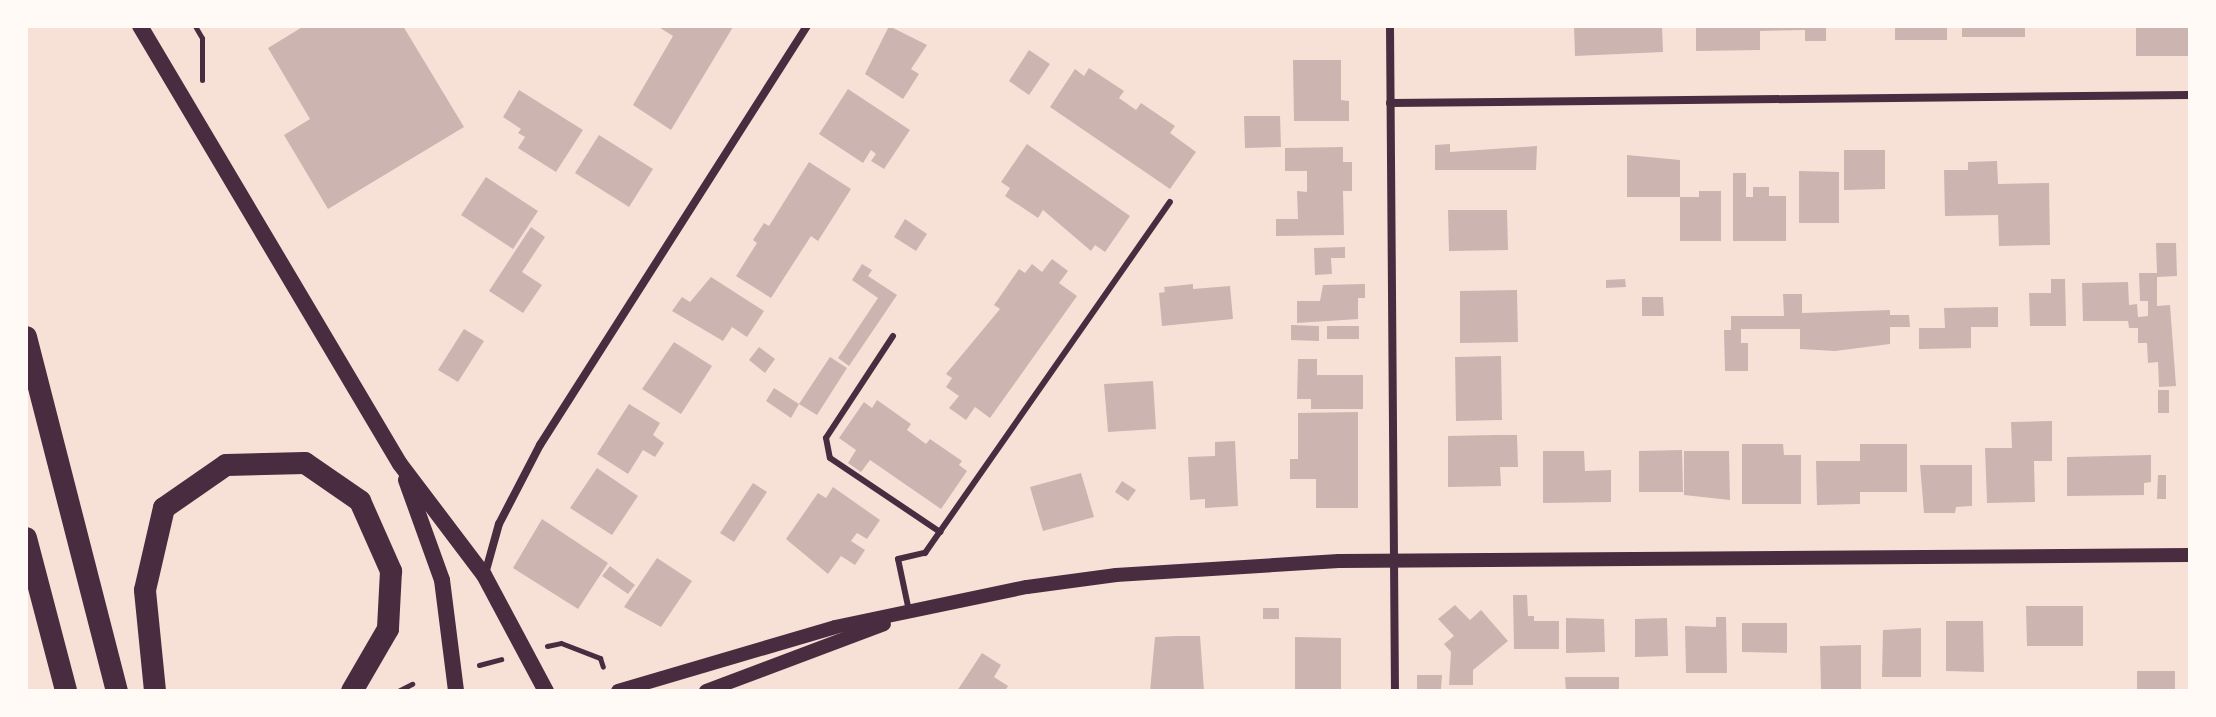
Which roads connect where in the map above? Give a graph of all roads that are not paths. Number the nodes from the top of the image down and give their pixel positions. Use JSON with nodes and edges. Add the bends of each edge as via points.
{"nodes":[{"id":1,"x":140,"y":26,"type":"edge"},
{"id":2,"x":807,"y":26,"type":"edge"},
{"id":3,"x":1390,"y":26,"type":"edge"},
{"id":4,"x":2190,"y":95,"type":"edge"},
{"id":5,"x":1390,"y":103,"type":"junction"},
{"id":6,"x":1170,"y":202,"type":"dead end"},
{"id":7,"x":893,"y":336,"type":"dead end"},
{"id":8,"x":26,"y":337,"type":"edge"},
{"id":9,"x":400,"y":464,"type":"junction"},
{"id":10,"x":940,"y":532,"type":"junction"},
{"id":11,"x":26,"y":538,"type":"edge"},
{"id":12,"x":2190,"y":555,"type":"edge"},
{"id":13,"x":1396,"y":561,"type":"junction"},
{"id":14,"x":484,"y":575,"type":"junction"},
{"id":15,"x":929,"y":606,"type":"junction"},
{"id":16,"x":909,"y":611,"type":"junction"},
{"id":17,"x":66,"y":691,"type":"edge"},
{"id":18,"x":117,"y":691,"type":"edge"},
{"id":19,"x":155,"y":691,"type":"edge"},
{"id":20,"x":352,"y":691,"type":"edge"},
{"id":21,"x":456,"y":691,"type":"edge"},
{"id":22,"x":546,"y":691,"type":"edge"},
{"id":23,"x":618,"y":691,"type":"edge"},
{"id":24,"x":706,"y":691,"type":"edge"},
{"id":25,"x":1395,"y":691,"type":"edge"}],
"edges":[{"from":1,"to":9,"type":"main road"},
{"from":2,"to":14,"type":"street","via":[[540,445],[499,524]]},
{"from":3,"to":5,"type":"street"},
{"from":4,"to":5,"type":"street"},
{"from":5,"to":13,"type":"street"},
{"from":6,"to":10,"type":"lane"},
{"from":7,"to":10,"type":"lane","via":[[826,438],[830,458]]},
{"from":8,"to":18,"type":"highway"},
{"from":9,"to":14,"type":"main road"},
{"from":9,"to":21,"type":"main road","via":[[442,580]]},
{"from":10,"to":16,"type":"lane","via":[[925,553],[898,559]]},
{"from":11,"to":17,"type":"highway"},
{"from":12,"to":13,"type":"street"},
{"from":13,"to":15,"type":"street","via":[[1116,575]]},
{"from":13,"to":25,"type":"street"},
{"from":14,"to":22,"type":"main road"},
{"from":15,"to":16,"type":"street"},
{"from":15,"to":24,"type":"street"},
{"from":16,"to":23,"type":"street","via":[[716,659]]},
{"from":19,"to":20,"type":"highway","via":[[145,590],[164,508],[226,465],[305,463],[360,501],[391,571],[388,629]]}]}
